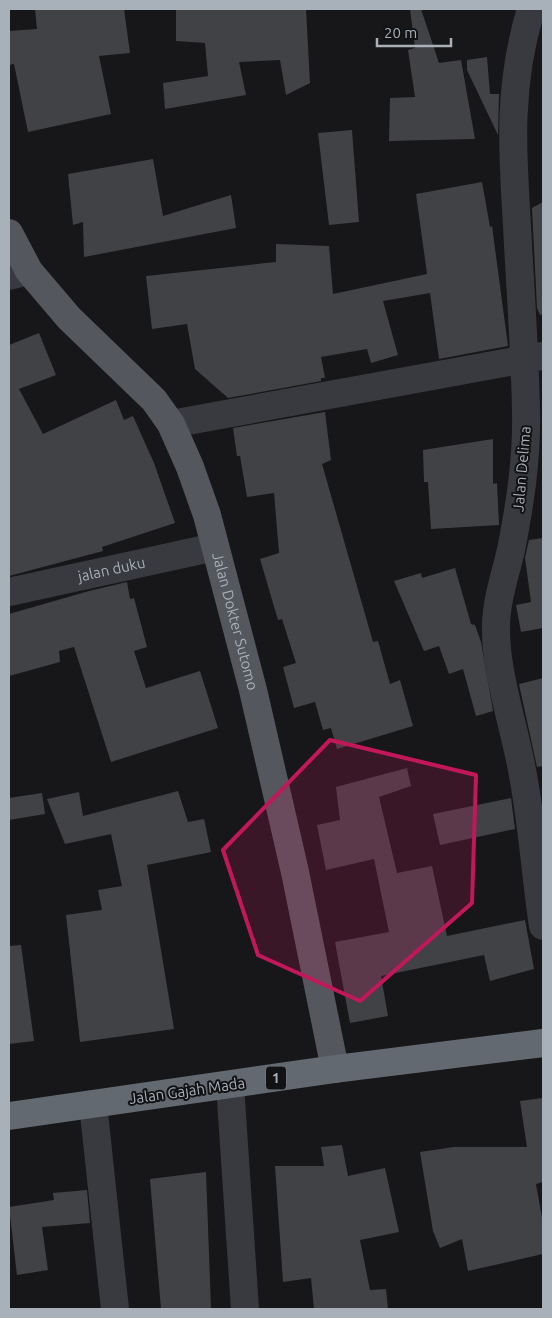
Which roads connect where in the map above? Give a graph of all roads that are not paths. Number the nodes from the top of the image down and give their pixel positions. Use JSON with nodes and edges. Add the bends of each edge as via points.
{"nodes":[{"id":1,"x":532,"y":9,"type":"edge"},
{"id":2,"x":9,"y":233,"type":"edge"},
{"id":3,"x":19,"y":274,"type":"edge"},
{"id":4,"x":534,"y":358,"type":"edge"},
{"id":5,"x":171,"y":424,"type":"junction"},
{"id":6,"x":215,"y":547,"type":"junction"},
{"id":7,"x":9,"y":592,"type":"edge"},
{"id":8,"x":543,"y":926,"type":"edge"},
{"id":9,"x":543,"y":1043,"type":"edge"},
{"id":10,"x":335,"y":1069,"type":"junction"},
{"id":11,"x":230,"y":1085,"type":"junction"},
{"id":12,"x":93,"y":1104,"type":"junction"},
{"id":13,"x":9,"y":1116,"type":"edge"},
{"id":14,"x":115,"y":1309,"type":"edge"},
{"id":15,"x":245,"y":1309,"type":"edge"}],
"edges":[{"from":1,"to":4,"type":"street","name":"Jalan Delima","via":[[514,85],[512,155]]},
{"from":2,"to":3,"type":"main road","name":"Jalan Dokter Sutomo"},
{"from":3,"to":5,"type":"main road","name":"Jalan Dokter Sutomo","via":[[154,400]]},
{"from":4,"to":5,"type":"street"},
{"from":4,"to":8,"type":"street","name":"Jalan Delima","via":[[519,511],[497,602],[496,630],[522,767]]},
{"from":5,"to":6,"type":"main road","name":"Jalan Dokter Sutomo","via":[[190,468]]},
{"from":6,"to":7,"type":"street","name":"jalan duku"},
{"from":6,"to":10,"type":"main road","name":"Jalan Dokter Sutomo","via":[[293,863]]},
{"from":9,"to":10,"type":"highway","name":"Jalan Gajah Mada","number":"1"},
{"from":10,"to":11,"type":"highway","name":"Jalan Gajah Mada","number":"1"},
{"from":11,"to":12,"type":"highway","name":"Jalan Gajah Mada","number":"1"},
{"from":11,"to":15,"type":"street"},
{"from":12,"to":13,"type":"highway","name":"Jalan Gajah Mada","number":"1"},
{"from":12,"to":14,"type":"street"}]}
